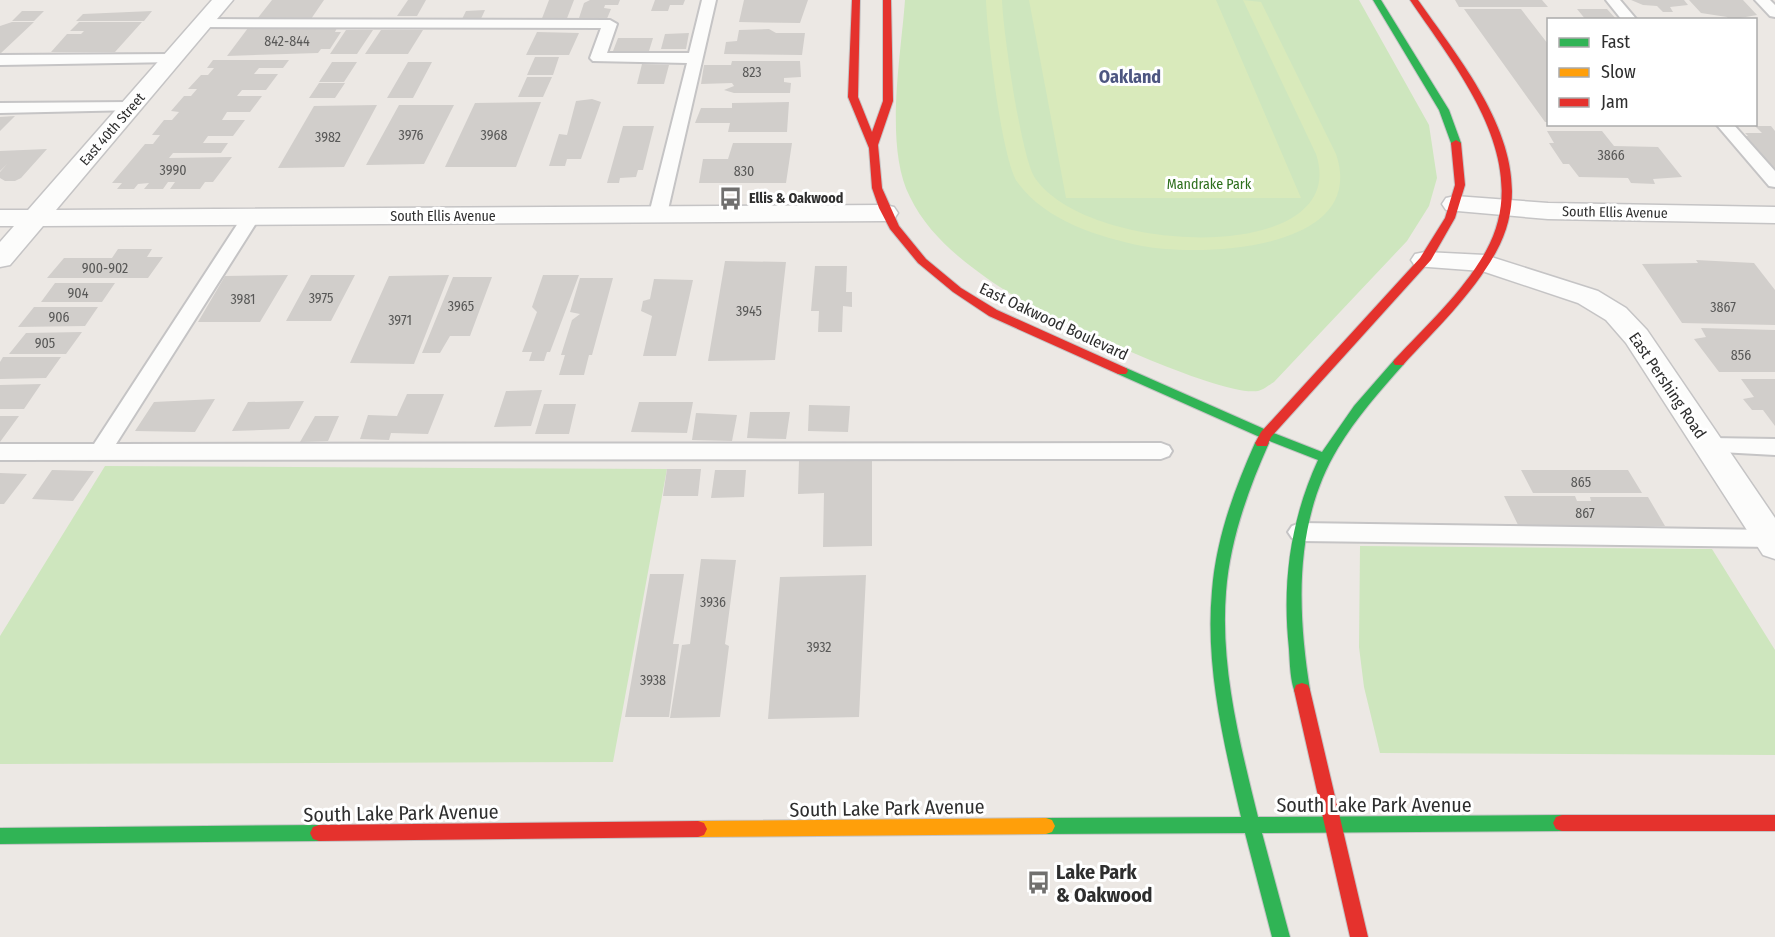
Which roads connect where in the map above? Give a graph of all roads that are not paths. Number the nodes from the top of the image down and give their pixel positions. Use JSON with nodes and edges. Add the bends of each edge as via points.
{"nodes":[{"id":1,"x":223,"y":0,"type":"edge"},
{"id":2,"x":709,"y":0,"type":"edge"},
{"id":3,"x":856,"y":0,"type":"edge"},
{"id":4,"x":887,"y":0,"type":"edge"},
{"id":5,"x":1377,"y":0,"type":"edge"},
{"id":6,"x":1414,"y":0,"type":"edge"},
{"id":7,"x":1613,"y":0,"type":"edge"},
{"id":8,"x":1762,"y":0,"type":"edge"},
{"id":9,"x":1775,"y":13,"type":"edge"},
{"id":10,"x":1628,"y":18,"type":"edge"},
{"id":11,"x":203,"y":23,"type":"junction"},
{"id":12,"x":695,"y":58,"type":"junction"},
{"id":13,"x":172,"y":59,"type":"junction"},
{"id":14,"x":0,"y":60,"type":"edge"},
{"id":15,"x":131,"y":107,"type":"junction"},
{"id":16,"x":0,"y":108,"type":"edge"},
{"id":17,"x":1726,"y":126,"type":"edge"},
{"id":18,"x":873,"y":144,"type":"junction"},
{"id":19,"x":1775,"y":182,"type":"edge"},
{"id":20,"x":1455,"y":204,"type":"junction"},
{"id":21,"x":1508,"y":210,"type":"junction"},
{"id":22,"x":885,"y":213,"type":"junction"},
{"id":23,"x":658,"y":214,"type":"junction"},
{"id":24,"x":1775,"y":216,"type":"edge"},
{"id":25,"x":251,"y":217,"type":"junction"},
{"id":26,"x":0,"y":218,"type":"edge"},
{"id":27,"x":36,"y":218,"type":"junction"},
{"id":28,"x":0,"y":259,"type":"edge"},
{"id":29,"x":1425,"y":260,"type":"junction"},
{"id":30,"x":1485,"y":263,"type":"junction"},
{"id":31,"x":1266,"y":435,"type":"junction"},
{"id":32,"x":1710,"y":446,"type":"junction"},
{"id":33,"x":1775,"y":447,"type":"edge"},
{"id":34,"x":1161,"y":451,"type":"dead end"},
{"id":35,"x":0,"y":452,"type":"edge"},
{"id":36,"x":100,"y":452,"type":"junction"},
{"id":37,"x":1325,"y":458,"type":"junction"},
{"id":38,"x":1300,"y":532,"type":"junction"},
{"id":39,"x":1773,"y":542,"type":"edge"},
{"id":40,"x":1775,"y":823,"type":"edge"},
{"id":41,"x":1254,"y":824,"type":"junction"},
{"id":42,"x":1330,"y":825,"type":"junction"},
{"id":43,"x":0,"y":836,"type":"edge"},
{"id":44,"x":1281,"y":937,"type":"edge"},
{"id":45,"x":1359,"y":937,"type":"edge"}],
"edges":[{"from":1,"to":11,"type":"street","name":"East 40th Street"},
{"from":2,"to":12,"type":"lane"},
{"from":3,"to":18,"type":"main road","name":"East Oakwood Boulevard","via":[[854,104]]},
{"from":4,"to":18,"type":"main road","name":"East Oakwood Boulevard","via":[[888,101]]},
{"from":5,"to":20,"type":"main road","via":[[1444,110],[1454,134],[1460,159]]},
{"from":6,"to":21,"type":"main road","via":[[1495,129],[1506,169]]},
{"from":7,"to":10,"type":"lane"},
{"from":8,"to":9,"type":"lane"},
{"from":11,"to":12,"type":"lane","via":[[610,24],[598,58]]},
{"from":11,"to":13,"type":"street","name":"East 40th Street"},
{"from":12,"to":23,"type":"lane"},
{"from":13,"to":14,"type":"lane"},
{"from":13,"to":15,"type":"street","name":"East 40th Street"},
{"from":15,"to":16,"type":"lane"},
{"from":15,"to":27,"type":"street","name":"East 40th Street"},
{"from":17,"to":19,"type":"lane"},
{"from":18,"to":22,"type":"main road","name":"East Oakwood Boulevard","via":[[877,189]]},
{"from":20,"to":21,"type":"street","name":"South Ellis Avenue"},
{"from":20,"to":29,"type":"main road","via":[[1444,231]]},
{"from":21,"to":24,"type":"street","name":"South Ellis Avenue"},
{"from":21,"to":30,"type":"main road"},
{"from":22,"to":23,"type":"street","name":"South Ellis Avenue"},
{"from":22,"to":31,"type":"main road","name":"East Oakwood Boulevard","via":[[927,264],[984,308]]},
{"from":23,"to":25,"type":"street","name":"South Ellis Avenue"},
{"from":25,"to":27,"type":"street","name":"South Ellis Avenue"},
{"from":25,"to":36,"type":"lane"},
{"from":26,"to":27,"type":"street","name":"South Ellis Avenue"},
{"from":27,"to":28,"type":"street","name":"East 40th Street"},
{"from":29,"to":30,"type":"street","name":"East Pershing Road"},
{"from":29,"to":31,"type":"main road"},
{"from":30,"to":32,"type":"street","name":"East Pershing Road","via":[[1588,297],[1616,314],[1637,337]]},
{"from":30,"to":37,"type":"main road","via":[[1357,413]]},
{"from":31,"to":37,"type":"main road","name":"East Oakwood Boulevard"},
{"from":31,"to":41,"type":"main road","via":[[1233,520],[1218,614],[1231,728]]},
{"from":32,"to":33,"type":"lane"},
{"from":32,"to":39,"type":"street","name":"East Pershing Road"},
{"from":34,"to":36,"type":"lane"},
{"from":35,"to":36,"type":"lane"},
{"from":37,"to":38,"type":"main road"},
{"from":38,"to":39,"type":"lane"},
{"from":38,"to":42,"type":"main road","via":[[1293,569],[1291,627],[1299,686]]},
{"from":40,"to":42,"type":"main road","name":"South Lake Park Avenue"},
{"from":41,"to":42,"type":"main road","name":"South Lake Park Avenue"},
{"from":41,"to":43,"type":"main road","name":"South Lake Park Avenue"},
{"from":41,"to":44,"type":"main road"},
{"from":42,"to":45,"type":"main road"}]}
